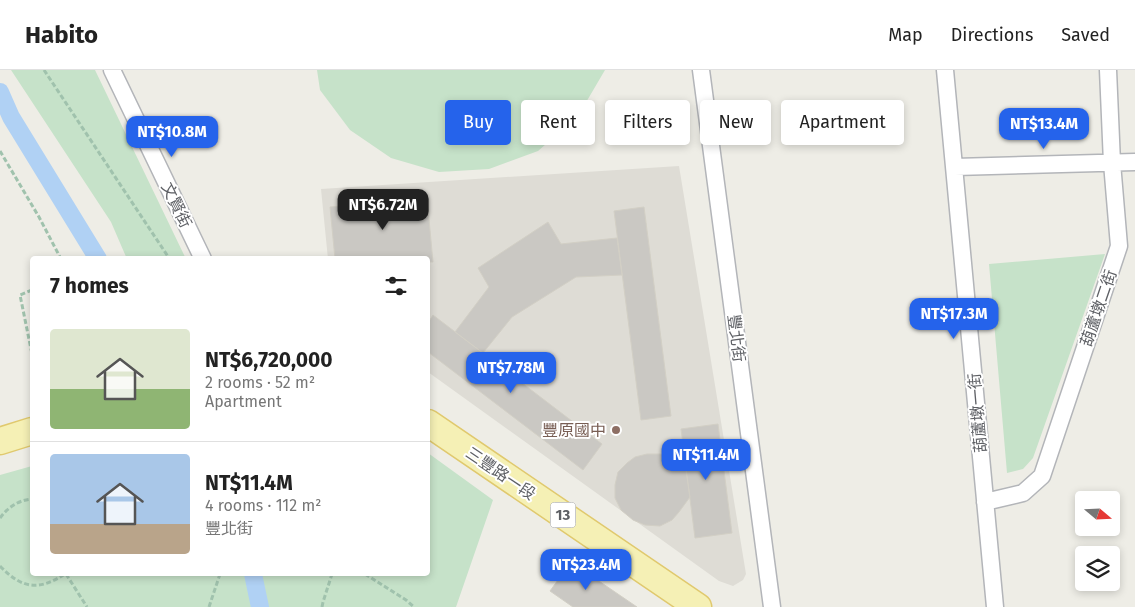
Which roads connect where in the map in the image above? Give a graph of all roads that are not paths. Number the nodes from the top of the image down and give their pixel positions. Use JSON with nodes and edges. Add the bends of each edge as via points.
{"nodes":[{"id":1,"x":112,"y":70,"type":"edge"},
{"id":2,"x":701,"y":70,"type":"edge"},
{"id":3,"x":945,"y":70,"type":"edge"},
{"id":4,"x":1108,"y":70,"type":"edge"},
{"id":5,"x":1135,"y":162,"type":"edge"},
{"id":6,"x":1112,"y":164,"type":"junction"},
{"id":7,"x":955,"y":167,"type":"junction"},
{"id":8,"x":202,"y":256,"type":"edge"},
{"id":9,"x":430,"y":424,"type":"edge"},
{"id":10,"x":30,"y":432,"type":"edge"},
{"id":11,"x":0,"y":441,"type":"edge"},
{"id":12,"x":984,"y":502,"type":"junction"},
{"id":13,"x":698,"y":607,"type":"edge"},
{"id":14,"x":772,"y":607,"type":"edge"},
{"id":15,"x":995,"y":607,"type":"edge"}],
"edges":[{"from":1,"to":8,"type":"street","name":"文賢街"},
{"from":2,"to":14,"type":"street","name":"豐北街"},
{"from":3,"to":7,"type":"street","name":"葫蘆墩一街"},
{"from":4,"to":6,"type":"street","name":"葫蘆墩二街"},
{"from":5,"to":6,"type":"street"},
{"from":6,"to":7,"type":"street"},
{"from":6,"to":12,"type":"street","name":"葫蘆墩二街","via":[[1118,246],[1042,476],[1023,493]]},
{"from":7,"to":12,"type":"street","name":"葫蘆墩一街"},
{"from":9,"to":13,"type":"main road","name":"三豐路一段","number":"13"},
{"from":10,"to":11,"type":"main road"},
{"from":12,"to":15,"type":"street","name":"葫蘆墩一街"}]}
